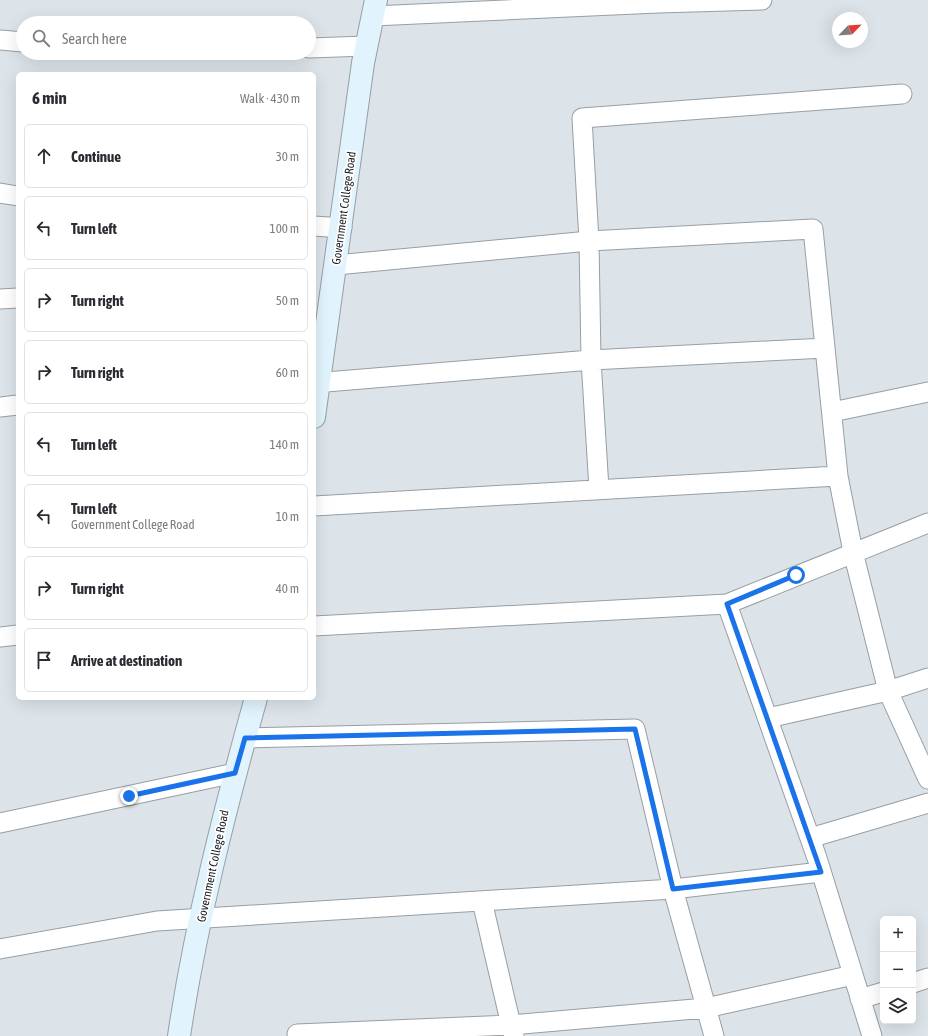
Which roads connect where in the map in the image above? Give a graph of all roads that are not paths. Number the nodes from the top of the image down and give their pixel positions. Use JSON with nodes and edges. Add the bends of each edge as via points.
{"nodes":[{"id":1,"x":762,"y":0,"type":"edge"},
{"id":2,"x":375,"y":8,"type":"edge"},
{"id":3,"x":0,"y":40,"type":"edge"},
{"id":4,"x":16,"y":41,"type":"edge"},
{"id":5,"x":367,"y":46,"type":"junction"},
{"id":6,"x":316,"y":48,"type":"edge"},
{"id":7,"x":902,"y":94,"type":"dead end"},
{"id":8,"x":0,"y":193,"type":"edge"},
{"id":9,"x":16,"y":196,"type":"edge"},
{"id":10,"x":316,"y":226,"type":"edge"},
{"id":11,"x":342,"y":228,"type":"junction"},
{"id":12,"x":589,"y":242,"type":"junction"},
{"id":13,"x":336,"y":265,"type":"junction"},
{"id":14,"x":16,"y":298,"type":"edge"},
{"id":15,"x":0,"y":299,"type":"edge"},
{"id":16,"x":825,"y":348,"type":"junction"},
{"id":17,"x":591,"y":360,"type":"junction"},
{"id":18,"x":317,"y":383,"type":"edge"},
{"id":19,"x":928,"y":392,"type":"edge"},
{"id":20,"x":316,"y":394,"type":"edge"},
{"id":21,"x":16,"y":406,"type":"edge"},
{"id":22,"x":0,"y":407,"type":"edge"},
{"id":23,"x":832,"y":412,"type":"junction"},
{"id":24,"x":838,"y":476,"type":"junction"},
{"id":25,"x":598,"y":489,"type":"junction"},
{"id":26,"x":316,"y":506,"type":"edge"},
{"id":27,"x":928,"y":523,"type":"edge"},
{"id":28,"x":853,"y":552,"type":"junction"},
{"id":29,"x":727,"y":604,"type":"junction"},
{"id":30,"x":316,"y":626,"type":"edge"},
{"id":31,"x":16,"y":635,"type":"edge"},
{"id":32,"x":0,"y":637,"type":"edge"},
{"id":33,"x":928,"y":678,"type":"edge"},
{"id":34,"x":888,"y":691,"type":"junction"},
{"id":35,"x":255,"y":700,"type":"edge"},
{"id":36,"x":768,"y":718,"type":"junction"},
{"id":37,"x":245,"y":738,"type":"junction"},
{"id":38,"x":235,"y":773,"type":"junction"},
{"id":39,"x":928,"y":779,"type":"edge"},
{"id":40,"x":928,"y":803,"type":"edge"},
{"id":41,"x":0,"y":823,"type":"edge"},
{"id":42,"x":810,"y":838,"type":"junction"},
{"id":43,"x":821,"y":872,"type":"junction"},
{"id":44,"x":673,"y":889,"type":"junction"},
{"id":45,"x":482,"y":901,"type":"junction"},
{"id":46,"x":201,"y":919,"type":"junction"},
{"id":47,"x":0,"y":949,"type":"edge"},
{"id":48,"x":853,"y":975,"type":"junction"},
{"id":49,"x":928,"y":978,"type":"edge"},
{"id":50,"x":916,"y":982,"type":"edge"},
{"id":51,"x":880,"y":993,"type":"edge"},
{"id":52,"x":860,"y":999,"type":"junction"},
{"id":53,"x":706,"y":1008,"type":"junction"},
{"id":54,"x":512,"y":1030,"type":"edge"},
{"id":55,"x":297,"y":1034,"type":"dead end"},
{"id":56,"x":179,"y":1036,"type":"edge"},
{"id":57,"x":714,"y":1036,"type":"edge"},
{"id":58,"x":872,"y":1036,"type":"edge"}],
"edges":[{"from":1,"to":2,"type":"street"},
{"from":2,"to":5,"type":"main road","name":"Government College Road"},
{"from":3,"to":4,"type":"street"},
{"from":5,"to":6,"type":"street"},
{"from":5,"to":11,"type":"main road","name":"Government College Road"},
{"from":7,"to":12,"type":"street","via":[[582,118]]},
{"from":8,"to":9,"type":"street"},
{"from":10,"to":11,"type":"street"},
{"from":11,"to":13,"type":"main road","name":"Government College Road"},
{"from":12,"to":13,"type":"street"},
{"from":12,"to":16,"type":"street","via":[[813,229]]},
{"from":12,"to":17,"type":"street"},
{"from":13,"to":18,"type":"main road","name":"Government College Road"},
{"from":14,"to":15,"type":"street"},
{"from":16,"to":17,"type":"street"},
{"from":16,"to":23,"type":"street"},
{"from":17,"to":18,"type":"street"},
{"from":17,"to":25,"type":"street"},
{"from":18,"to":20,"type":"main road","name":"Government College Road"},
{"from":19,"to":23,"type":"street"},
{"from":21,"to":22,"type":"street"},
{"from":23,"to":24,"type":"street"},
{"from":24,"to":25,"type":"street"},
{"from":24,"to":28,"type":"street"},
{"from":25,"to":26,"type":"street"},
{"from":27,"to":28,"type":"street"},
{"from":28,"to":29,"type":"street"},
{"from":28,"to":34,"type":"street"},
{"from":29,"to":30,"type":"street"},
{"from":29,"to":36,"type":"street"},
{"from":31,"to":32,"type":"street"},
{"from":33,"to":34,"type":"street"},
{"from":34,"to":36,"type":"street"},
{"from":34,"to":39,"type":"street"},
{"from":35,"to":37,"type":"main road","name":"Government College Road"},
{"from":36,"to":42,"type":"street"},
{"from":37,"to":38,"type":"main road","name":"Government College Road"},
{"from":37,"to":44,"type":"street","via":[[635,729]]},
{"from":38,"to":41,"type":"street"},
{"from":38,"to":46,"type":"main road","name":"Government College Road"},
{"from":40,"to":42,"type":"street"},
{"from":42,"to":43,"type":"street"},
{"from":43,"to":44,"type":"street"},
{"from":43,"to":48,"type":"street"},
{"from":44,"to":45,"type":"street"},
{"from":44,"to":53,"type":"street"},
{"from":45,"to":46,"type":"street"},
{"from":45,"to":54,"type":"street"},
{"from":46,"to":47,"type":"street","via":[[157,922]]},
{"from":46,"to":56,"type":"main road","name":"Government College Road"},
{"from":48,"to":52,"type":"street"},
{"from":48,"to":53,"type":"street"},
{"from":49,"to":50,"type":"street"},
{"from":51,"to":52,"type":"street"},
{"from":52,"to":58,"type":"street"},
{"from":53,"to":54,"type":"street"},
{"from":53,"to":57,"type":"street"},
{"from":54,"to":55,"type":"street"}]}
